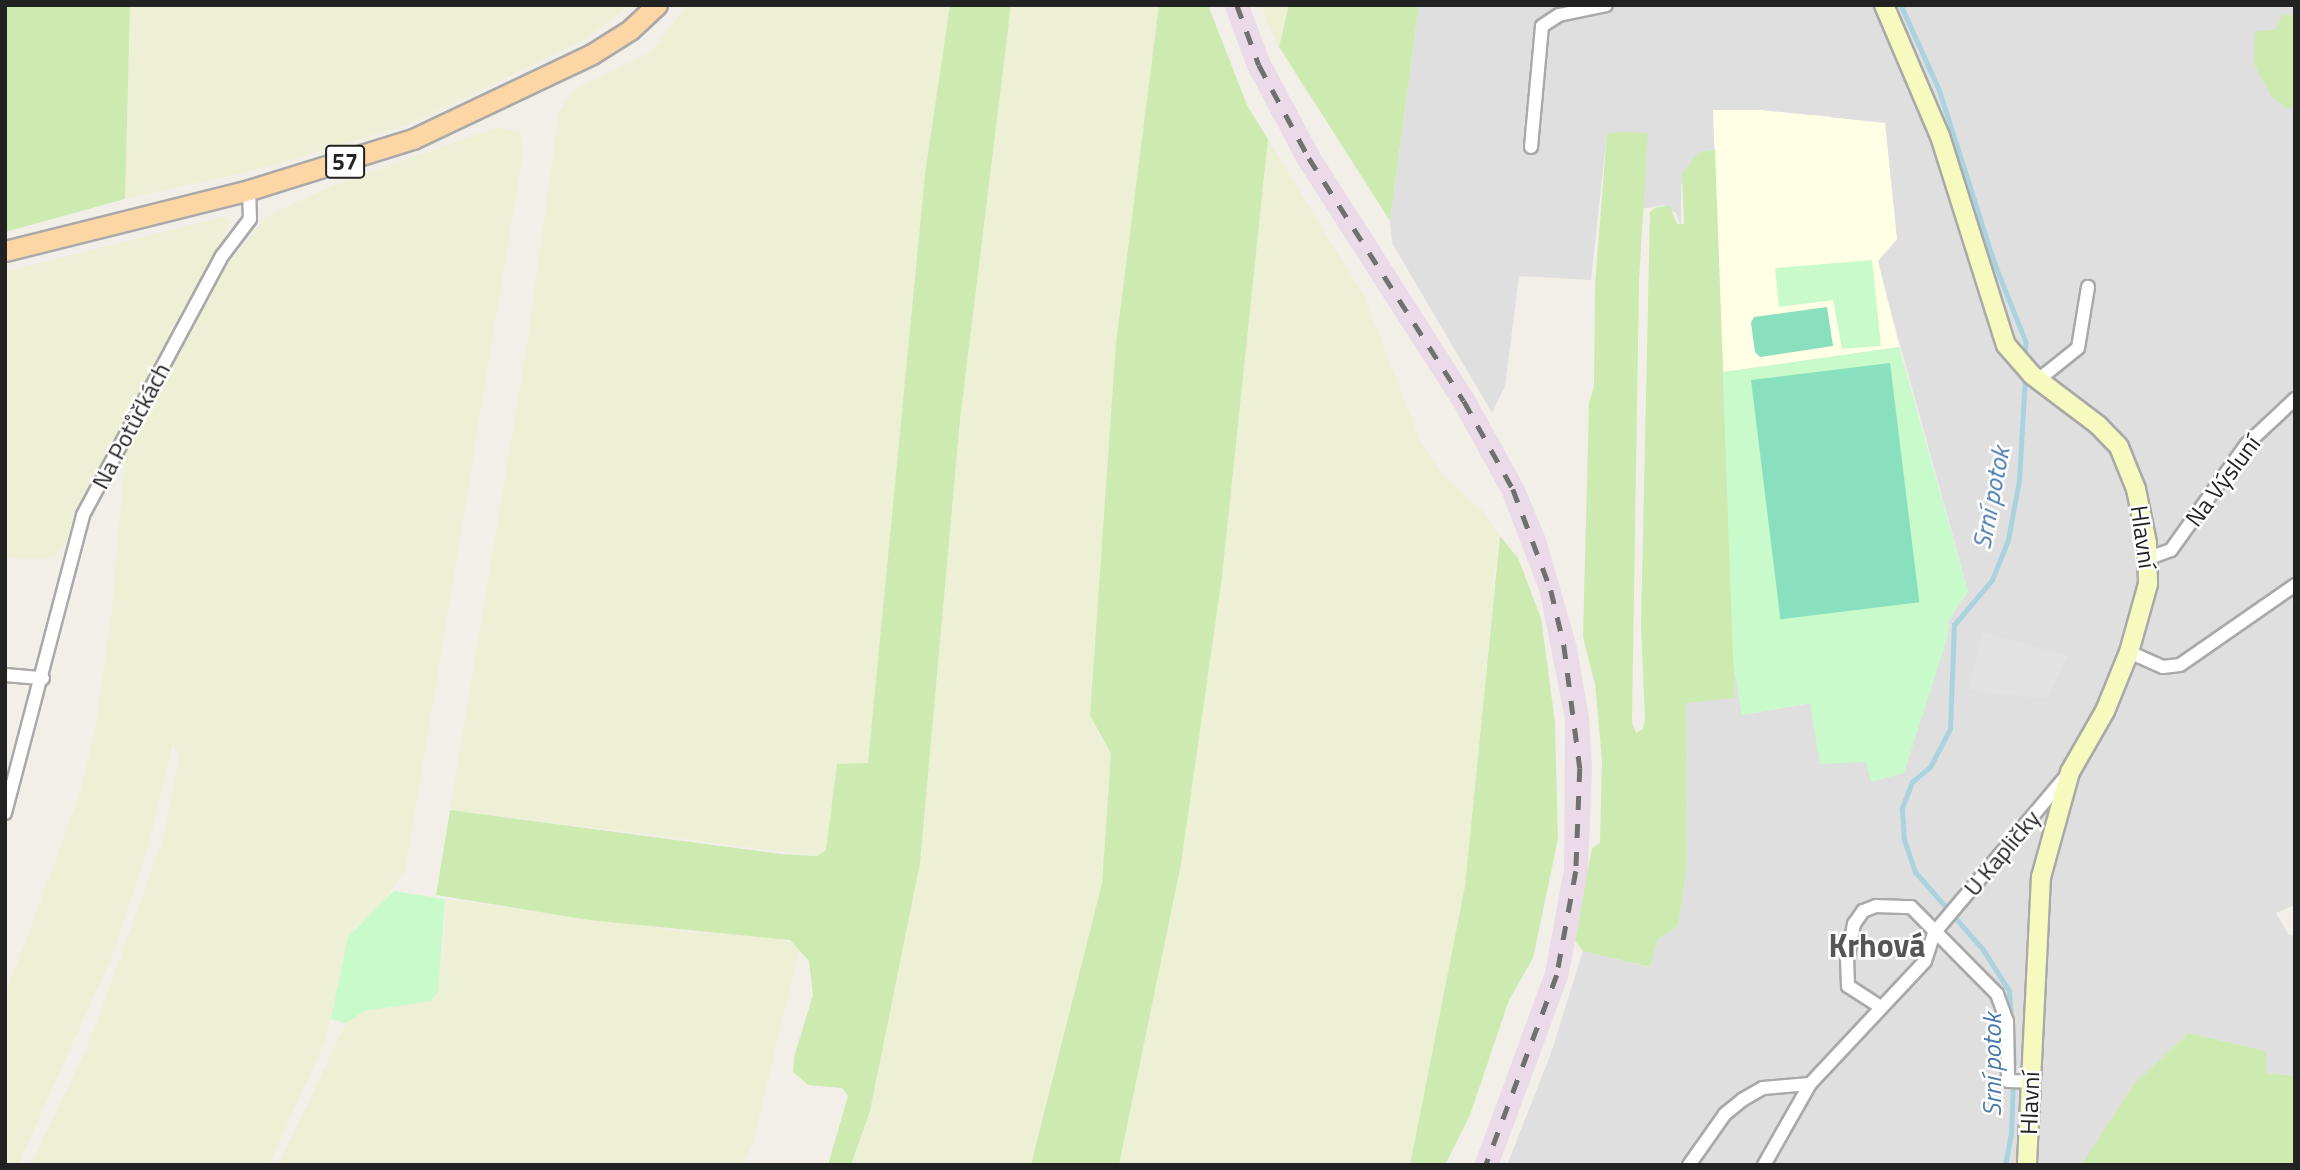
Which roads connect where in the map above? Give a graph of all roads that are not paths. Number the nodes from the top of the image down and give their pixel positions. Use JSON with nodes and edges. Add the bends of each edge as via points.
{"nodes":[{"id":1,"x":657,"y":5,"type":"edge"},
{"id":2,"x":1606,"y":5,"type":"edge"},
{"id":3,"x":1884,"y":5,"type":"edge"},
{"id":4,"x":1531,"y":147,"type":"dead end"},
{"id":5,"x":250,"y":190,"type":"junction"},
{"id":6,"x":5,"y":251,"type":"edge"},
{"id":7,"x":2088,"y":287,"type":"dead end"},
{"id":8,"x":2035,"y":378,"type":"junction"},
{"id":9,"x":2295,"y":399,"type":"edge"},
{"id":10,"x":2148,"y":558,"type":"junction"},
{"id":11,"x":2295,"y":585,"type":"edge"},
{"id":12,"x":2129,"y":652,"type":"junction"},
{"id":13,"x":5,"y":675,"type":"edge"},
{"id":14,"x":43,"y":678,"type":"junction"},
{"id":15,"x":2070,"y":772,"type":"junction"},
{"id":16,"x":5,"y":813,"type":"edge"},
{"id":17,"x":1934,"y":933,"type":"junction"},
{"id":18,"x":1879,"y":1006,"type":"junction"},
{"id":19,"x":2020,"y":1081,"type":"junction"},
{"id":20,"x":1810,"y":1084,"type":"junction"},
{"id":21,"x":1689,"y":1165,"type":"edge"},
{"id":22,"x":1764,"y":1165,"type":"edge"},
{"id":23,"x":2027,"y":1165,"type":"edge"}],
"edges":[{"from":1,"to":5,"type":"main road","number":"57","via":[[613,42],[466,117],[387,148]]},
{"from":2,"to":4,"type":"street","via":[[1559,15],[1542,26]]},
{"from":3,"to":8,"type":"street","name":"Hlavní","via":[[1933,118],[1999,328],[2015,357]]},
{"from":5,"to":6,"type":"main road","number":"57"},
{"from":5,"to":14,"type":"street","name":"Na Potůčkách","via":[[250,219],[222,256],[83,515]]},
{"from":7,"to":8,"type":"street","via":[[2078,348]]},
{"from":8,"to":10,"type":"street","name":"Hlavní","via":[[2119,447],[2136,489]]},
{"from":9,"to":10,"type":"street","name":"Na Výsluní","via":[[2247,444],[2171,550]]},
{"from":10,"to":12,"type":"street","name":"Hlavní","via":[[2147,593]]},
{"from":11,"to":12,"type":"street","via":[[2180,665],[2163,667]]},
{"from":12,"to":15,"type":"street","name":"Hlavní","via":[[2110,702]]},
{"from":13,"to":14,"type":"street"},
{"from":14,"to":16,"type":"street","name":"Na Potůčkách"},
{"from":15,"to":17,"type":"street","name":"U Kapličky"},
{"from":15,"to":19,"type":"street","name":"Hlavní","via":[[2038,899]]},
{"from":17,"to":18,"type":"street","name":"U Kapličky","via":[[1925,961]]},
{"from":17,"to":18,"type":"street","via":[[1911,907],[1876,906],[1863,911],[1854,924],[1846,977],[1848,986]]},
{"from":17,"to":19,"type":"street","via":[[1997,994]]},
{"from":18,"to":20,"type":"street","name":"U Kapličky"},
{"from":19,"to":23,"type":"street","name":"Hlavní"},
{"from":20,"to":21,"type":"street","via":[[1763,1088],[1742,1100],[1725,1114]]},
{"from":20,"to":22,"type":"street","name":"U Kapličky"}]}
